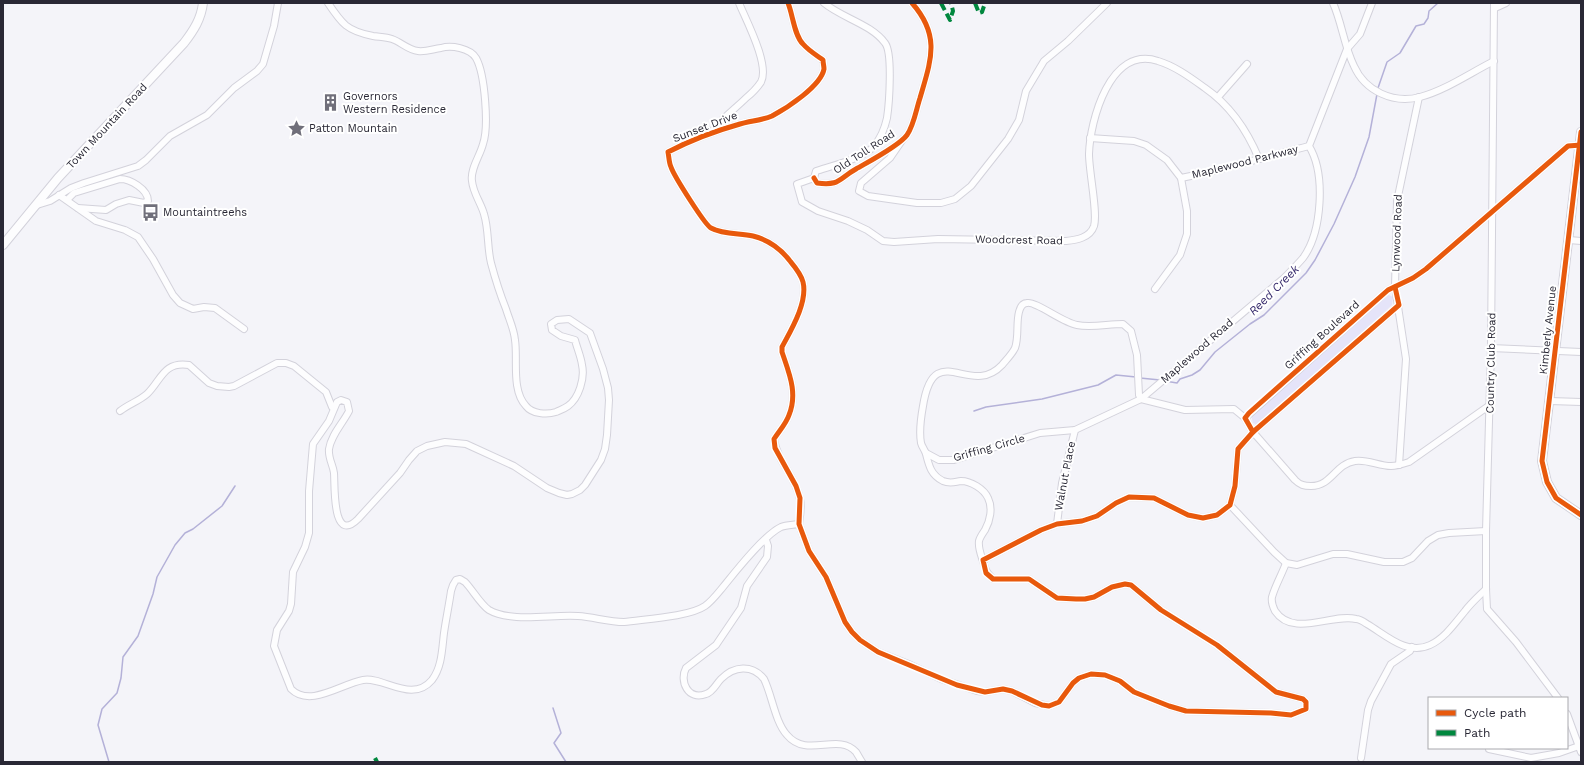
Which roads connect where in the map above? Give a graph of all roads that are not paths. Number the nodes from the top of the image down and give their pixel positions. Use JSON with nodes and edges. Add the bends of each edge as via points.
{"nodes":[{"id":1,"x":203,"y":3,"type":"edge"},
{"id":2,"x":278,"y":3,"type":"edge"},
{"id":3,"x":328,"y":3,"type":"edge"},
{"id":4,"x":739,"y":3,"type":"edge"},
{"id":5,"x":788,"y":3,"type":"edge"},
{"id":6,"x":824,"y":3,"type":"edge"},
{"id":7,"x":912,"y":3,"type":"edge"},
{"id":8,"x":1107,"y":3,"type":"edge"},
{"id":9,"x":1333,"y":3,"type":"edge"},
{"id":10,"x":1372,"y":3,"type":"edge"},
{"id":11,"x":1506,"y":3,"type":"edge"},
{"id":12,"x":1494,"y":5,"type":"edge"},
{"id":13,"x":1347,"y":49,"type":"junction"},
{"id":14,"x":1494,"y":61,"type":"junction"},
{"id":15,"x":1247,"y":64,"type":"dead end"},
{"id":16,"x":1218,"y":97,"type":"junction"},
{"id":17,"x":1419,"y":97,"type":"junction"},
{"id":18,"x":1581,"y":132,"type":"edge"},
{"id":19,"x":711,"y":133,"type":"junction"},
{"id":20,"x":1090,"y":138,"type":"junction"},
{"id":21,"x":902,"y":139,"type":"junction"},
{"id":22,"x":1580,"y":145,"type":"edge"},
{"id":23,"x":1309,"y":146,"type":"junction"},
{"id":24,"x":1259,"y":159,"type":"junction"},
{"id":25,"x":814,"y":178,"type":"junction"},
{"id":26,"x":1181,"y":178,"type":"junction"},
{"id":27,"x":59,"y":195,"type":"junction"},
{"id":28,"x":67,"y":200,"type":"junction"},
{"id":29,"x":37,"y":205,"type":"junction"},
{"id":30,"x":77,"y":208,"type":"junction"},
{"id":31,"x":1493,"y":211,"type":"junction"},
{"id":32,"x":1569,"y":240,"type":"junction"},
{"id":33,"x":1581,"y":241,"type":"edge"},
{"id":34,"x":3,"y":244,"type":"edge"},
{"id":35,"x":1395,"y":287,"type":"junction"},
{"id":36,"x":1155,"y":289,"type":"dead end"},
{"id":37,"x":1399,"y":305,"type":"junction"},
{"id":38,"x":244,"y":329,"type":"dead end"},
{"id":39,"x":1491,"y":348,"type":"junction"},
{"id":40,"x":1555,"y":351,"type":"junction"},
{"id":41,"x":1581,"y":352,"type":"edge"},
{"id":42,"x":1141,"y":399,"type":"junction"},
{"id":43,"x":1550,"y":401,"type":"junction"},
{"id":44,"x":1581,"y":402,"type":"edge"},
{"id":45,"x":1490,"y":405,"type":"junction"},
{"id":46,"x":334,"y":408,"type":"junction"},
{"id":47,"x":120,"y":411,"type":"dead end"},
{"id":48,"x":1245,"y":418,"type":"junction"},
{"id":49,"x":1075,"y":430,"type":"junction"},
{"id":50,"x":1254,"y":432,"type":"junction"},
{"id":51,"x":926,"y":453,"type":"junction"},
{"id":52,"x":1399,"y":465,"type":"junction"},
{"id":53,"x":1230,"y":505,"type":"junction"},
{"id":54,"x":1581,"y":515,"type":"edge"},
{"id":55,"x":799,"y":524,"type":"junction"},
{"id":56,"x":1057,"y":524,"type":"junction"},
{"id":57,"x":1486,"y":531,"type":"junction"},
{"id":58,"x":766,"y":540,"type":"junction"},
{"id":59,"x":983,"y":560,"type":"junction"},
{"id":60,"x":1286,"y":563,"type":"junction"},
{"id":61,"x":1486,"y":589,"type":"junction"},
{"id":62,"x":1412,"y":647,"type":"junction"},
{"id":63,"x":1557,"y":697,"type":"edge"},
{"id":64,"x":1568,"y":717,"type":"edge"},
{"id":65,"x":1489,"y":749,"type":"dead end"},
{"id":66,"x":1580,"y":749,"type":"edge"},
{"id":67,"x":1361,"y":758,"type":"dead end"},
{"id":68,"x":862,"y":762,"type":"edge"}],
"edges":[{"from":1,"to":29,"type":"street","name":"Town Mountain Road","via":[[196,26],[184,43],[85,148]]},
{"from":2,"to":27,"type":"street","via":[[263,64],[213,110],[201,120],[170,136],[138,166],[84,183]]},
{"from":3,"to":46,"type":"street","via":[[342,22],[357,32],[393,39],[414,51],[424,52],[449,47],[465,50],[477,60],[483,86],[486,120],[484,143],[471,180],[484,213],[490,261],[515,334],[516,375],[522,401],[532,411],[553,413],[567,407],[578,392],[583,366],[575,340],[552,330],[551,324],[557,320],[569,319],[590,333],[604,369],[609,400],[608,435],[601,460],[585,485],[572,494],[559,493],[547,488],[514,466],[466,444],[445,442],[427,446],[408,460],[400,473],[364,514],[349,526],[342,524],[336,511],[334,471],[329,450],[350,408],[347,402],[341,400]]},
{"from":4,"to":19,"type":"street","via":[[758,47],[762,65],[761,81]]},
{"from":5,"to":19,"type":"street","name":"Sunset Drive","via":[[802,44],[823,60],[821,77],[790,106],[771,116]]},
{"from":6,"to":25,"type":"street","name":"Old Toll Road","via":[[852,18],[886,44],[890,80],[887,117],[874,147],[859,157],[816,171]]},
{"from":7,"to":21,"type":"street","name":"Old Toll Road","via":[[922,14],[928,28],[931,48],[913,121]]},
{"from":8,"to":21,"type":"street","via":[[1044,62],[1026,91],[1019,120],[1008,139],[971,186],[955,199],[941,203],[917,203],[868,196],[859,191],[861,183],[890,158]]},
{"from":9,"to":13,"type":"street"},
{"from":10,"to":13,"type":"street","via":[[1360,34]]},
{"from":11,"to":12,"type":"street"},
{"from":12,"to":14,"type":"street","name":"Country Club Road"},
{"from":13,"to":17,"type":"street","via":[[1354,68],[1374,91],[1381,95],[1400,98]]},
{"from":13,"to":23,"type":"street"},
{"from":14,"to":17,"type":"street"},
{"from":14,"to":31,"type":"street","name":"Country Club Road"},
{"from":15,"to":16,"type":"street"},
{"from":16,"to":20,"type":"street","name":"Woodcrest Road","via":[[1158,61],[1142,59],[1132,62],[1123,66],[1107,87],[1095,114]]},
{"from":16,"to":24,"type":"street","name":"Woodcrest Road","via":[[1245,130]]},
{"from":17,"to":35,"type":"street","name":"Lynwood Road","via":[[1397,201]]},
{"from":18,"to":22,"type":"street","name":"Kimberly Avenue"},
{"from":19,"to":55,"type":"street","name":"Sunset Drive","via":[[668,152],[670,166],[701,216],[710,228],[769,241],[783,252],[803,280],[802,301],[782,347],[793,389],[793,403],[789,416],[774,439],[775,448],[800,498]]},
{"from":20,"to":25,"type":"street","name":"Woodcrest Road","via":[[1090,171],[1095,217],[1094,227],[1080,239],[884,241],[867,230],[802,202],[797,184]]},
{"from":20,"to":26,"type":"street","via":[[1134,141],[1146,145],[1167,160]]},
{"from":21,"to":25,"type":"street","name":"Old Toll Road","via":[[831,185],[817,183]]},
{"from":22,"to":31,"type":"street","name":"Griffing Boulevard","via":[[1568,146]]},
{"from":22,"to":32,"type":"street","name":"Kimberly Avenue"},
{"from":23,"to":24,"type":"street","name":"Maplewood Parkway"},
{"from":23,"to":42,"type":"street","name":"Maplewood Road","via":[[1314,154],[1319,178],[1320,204],[1314,235],[1303,257],[1284,278]]},
{"from":24,"to":26,"type":"street","name":"Maplewood Parkway"},
{"from":26,"to":36,"type":"street","via":[[1188,224],[1185,240],[1180,255]]},
{"from":27,"to":28,"type":"street"},
{"from":27,"to":29,"type":"street"},
{"from":28,"to":30,"type":"street"},
{"from":28,"to":30,"type":"street","via":[[74,193],[120,179],[132,182],[148,196],[148,201],[144,203],[129,200],[106,210]]},
{"from":29,"to":34,"type":"street","name":"Town Mountain Road"},
{"from":30,"to":38,"type":"street","via":[[96,222],[125,230],[138,237],[180,303],[193,309],[215,308]]},
{"from":31,"to":35,"type":"street","name":"Griffing Boulevard","via":[[1426,269]]},
{"from":31,"to":39,"type":"street","name":"Country Club Road"},
{"from":32,"to":33,"type":"street"},
{"from":32,"to":40,"type":"street","name":"Kimberly Avenue"},
{"from":35,"to":37,"type":"street","name":"Lynwood Road"},
{"from":35,"to":48,"type":"street","name":"Griffing Boulevard","via":[[1388,290]]},
{"from":37,"to":50,"type":"street"},
{"from":37,"to":52,"type":"street","name":"Lynwood Road","via":[[1406,360]]},
{"from":39,"to":40,"type":"street"},
{"from":39,"to":45,"type":"street","name":"Country Club Road"},
{"from":40,"to":41,"type":"street"},
{"from":40,"to":43,"type":"street","name":"Kimberly Avenue"},
{"from":42,"to":48,"type":"street","via":[[1185,410],[1234,409]]},
{"from":42,"to":49,"type":"street","name":"Maplewood Road"},
{"from":42,"to":51,"type":"street","via":[[1131,331],[1123,324],[1077,326],[1032,303],[1027,303],[1021,306],[1017,318],[1014,348],[999,368],[988,375],[978,377],[953,371],[942,372],[931,380],[922,415],[921,442]]},
{"from":43,"to":44,"type":"street"},
{"from":43,"to":54,"type":"street","name":"Kimberly Avenue","via":[[1542,461],[1547,482],[1556,498]]},
{"from":45,"to":52,"type":"street","via":[[1409,462]]},
{"from":45,"to":57,"type":"street","name":"Country Club Road"},
{"from":46,"to":47,"type":"street","via":[[326,392],[294,366],[282,362],[229,387],[209,383],[189,365],[176,366],[163,373],[146,394]]},
{"from":46,"to":58,"type":"street","via":[[329,421],[313,444],[309,533],[293,572],[289,611],[274,638],[274,646],[291,689],[301,696],[323,694],[363,680],[377,681],[406,690],[425,686],[434,676],[442,655],[451,591],[456,580],[465,582],[488,609],[499,614],[524,617],[577,616],[624,622],[685,614],[705,606]]},
{"from":48,"to":50,"type":"street"},
{"from":49,"to":51,"type":"street","name":"Griffing Circle","via":[[1040,433],[954,460],[939,460]]},
{"from":49,"to":56,"type":"street","name":"Walnut Place","via":[[1062,483]]},
{"from":50,"to":52,"type":"street","via":[[1301,485],[1319,486],[1327,482],[1336,471],[1354,461]]},
{"from":50,"to":53,"type":"street","via":[[1238,449],[1236,486]]},
{"from":51,"to":59,"type":"street","via":[[932,472],[952,483],[968,482],[985,492],[989,499],[990,515],[979,540]]},
{"from":53,"to":56,"type":"street","via":[[1218,516],[1203,518],[1188,515],[1154,498],[1129,497],[1097,516]]},
{"from":53,"to":60,"type":"street"},
{"from":55,"to":58,"type":"street","via":[[781,527]]},
{"from":55,"to":59,"type":"street","via":[[809,550],[826,577],[845,622],[852,632],[878,652],[946,681],[978,691],[1012,691],[1049,706],[1059,702],[1079,678],[1091,674],[1120,681],[1134,692],[1186,711],[1271,713],[1291,716],[1306,709],[1306,702],[1303,699],[1276,692],[1217,646],[1161,610],[1131,585],[1112,586],[1094,597],[1085,599],[1057,598],[1029,579],[993,579],[986,573]]},
{"from":56,"to":59,"type":"street"},
{"from":57,"to":60,"type":"street","via":[[1449,532],[1438,535],[1428,541],[1412,558],[1403,562],[1384,562],[1347,554],[1333,554],[1297,564]]},
{"from":57,"to":61,"type":"street","name":"Country Club Road"},
{"from":58,"to":68,"type":"street","via":[[769,550],[767,557],[748,586],[743,605],[716,645],[686,668],[684,685],[688,691],[701,696],[707,694],[735,669],[752,669],[764,679],[783,729],[792,740],[806,746],[846,745],[856,752]]},
{"from":60,"to":62,"type":"street","via":[[1272,598],[1272,604],[1280,617],[1307,624],[1357,618],[1393,641]]},
{"from":61,"to":62,"type":"street","via":[[1443,637],[1430,645]]},
{"from":61,"to":63,"type":"street","name":"Country Club Road","via":[[1487,609],[1516,642]]},
{"from":62,"to":67,"type":"street","via":[[1391,664],[1371,701]]},
{"from":64,"to":66,"type":"street"},
{"from":65,"to":66,"type":"street","via":[[1531,758]]}]}
